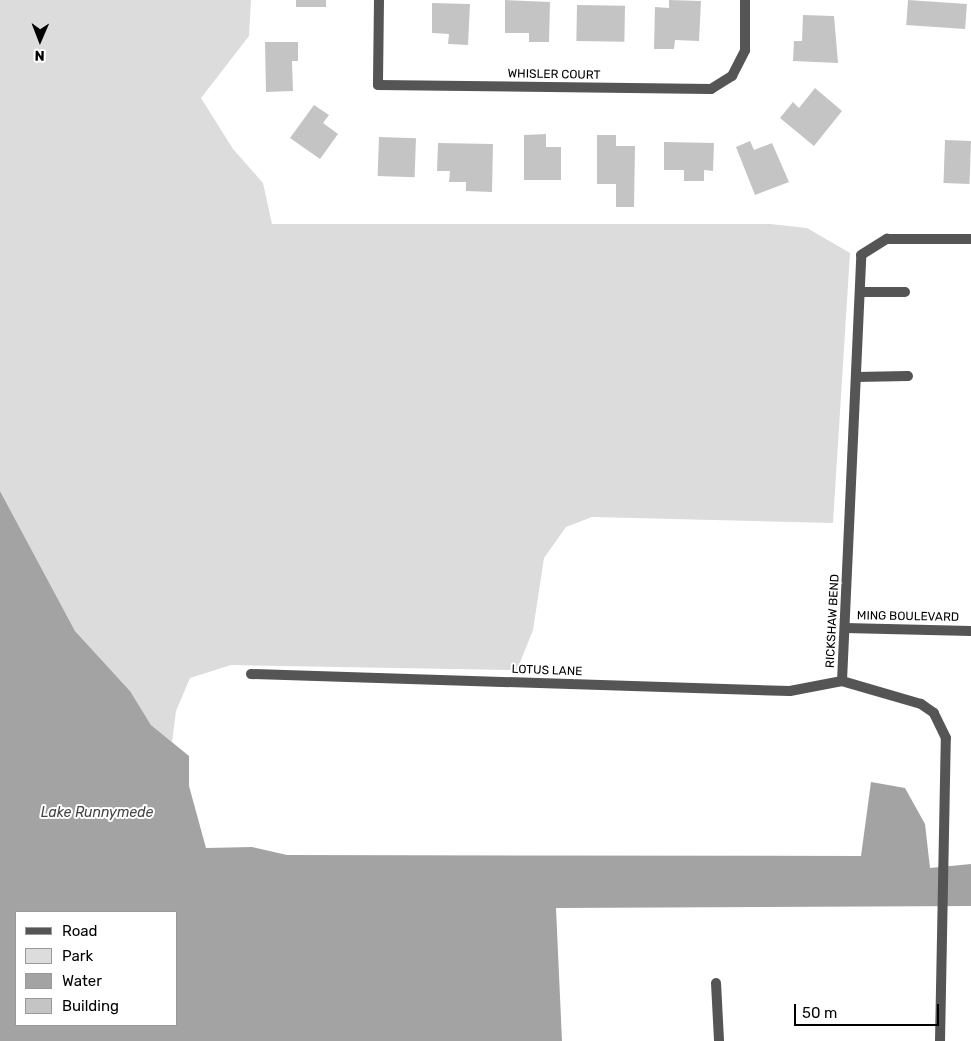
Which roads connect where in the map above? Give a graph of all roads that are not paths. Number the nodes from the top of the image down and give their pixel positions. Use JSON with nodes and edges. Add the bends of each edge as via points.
{"nodes":[{"id":1,"x":379,"y":0,"type":"edge"},
{"id":2,"x":745,"y":0,"type":"edge"},
{"id":3,"x":971,"y":239,"type":"edge"},
{"id":4,"x":860,"y":292,"type":"junction"},
{"id":5,"x":905,"y":292,"type":"dead end"},
{"id":6,"x":908,"y":376,"type":"dead end"},
{"id":7,"x":856,"y":377,"type":"junction"},
{"id":8,"x":845,"y":628,"type":"junction"},
{"id":9,"x":971,"y":631,"type":"edge"},
{"id":10,"x":251,"y":674,"type":"dead end"},
{"id":11,"x":842,"y":681,"type":"junction"},
{"id":12,"x":716,"y":983,"type":"dead end"},
{"id":13,"x":719,"y":1041,"type":"edge"},
{"id":14,"x":940,"y":1041,"type":"edge"}],
"edges":[{"from":1,"to":2,"type":"street","name":"WHISLER COURT","via":[[378,85],[711,89],[732,76],[745,50]]},
{"from":3,"to":4,"type":"street","name":"RICKSHAW BEND","via":[[887,239],[861,255]]},
{"from":4,"to":5,"type":"street"},
{"from":4,"to":7,"type":"street","name":"RICKSHAW BEND"},
{"from":6,"to":7,"type":"street"},
{"from":7,"to":8,"type":"street","name":"RICKSHAW BEND"},
{"from":8,"to":9,"type":"street","name":"MING BOULEVARD"},
{"from":8,"to":11,"type":"street","name":"RICKSHAW BEND"},
{"from":10,"to":11,"type":"street","name":"LOTUS LANE","via":[[790,691]]},
{"from":11,"to":14,"type":"street","name":"RICKSHAW BEND","via":[[920,704],[941,725],[946,738]]},
{"from":12,"to":13,"type":"street"}]}
